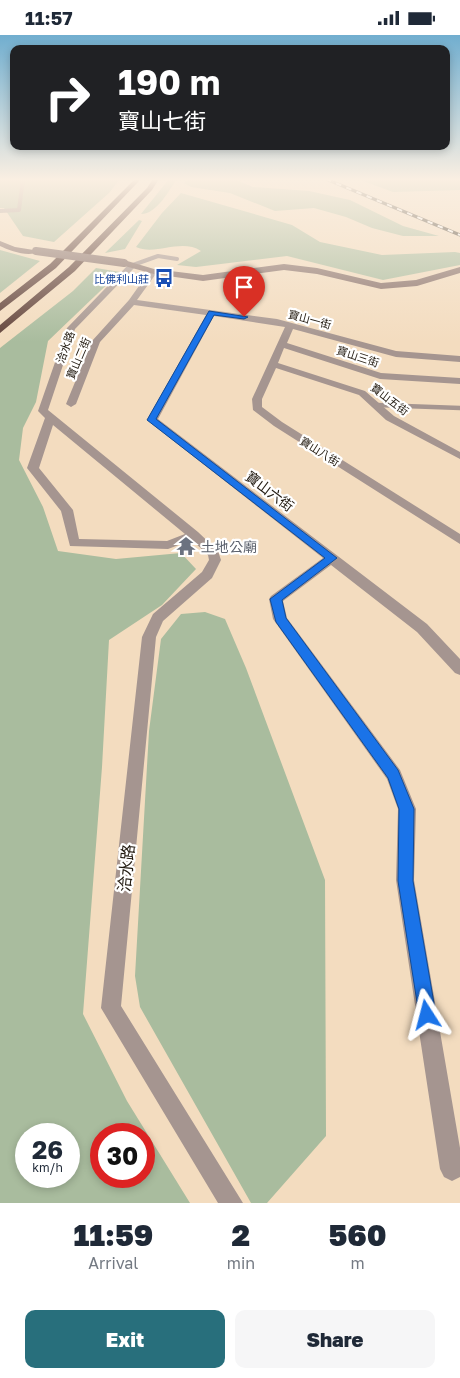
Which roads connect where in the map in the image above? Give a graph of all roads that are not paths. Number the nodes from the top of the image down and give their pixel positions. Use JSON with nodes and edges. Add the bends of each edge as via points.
{"nodes":[{"id":1,"x":85,"y":234,"type":"edge"},
{"id":2,"x":107,"y":234,"type":"edge"},
{"id":3,"x":0,"y":243,"type":"edge"},
{"id":4,"x":177,"y":259,"type":"dead end"},
{"id":5,"x":129,"y":264,"type":"junction"},
{"id":6,"x":460,"y":270,"type":"edge"},
{"id":7,"x":154,"y":271,"type":"junction"},
{"id":8,"x":132,"y":302,"type":"junction"},
{"id":9,"x":0,"y":308,"type":"edge"},
{"id":10,"x":211,"y":313,"type":"junction"},
{"id":11,"x":290,"y":325,"type":"junction"},
{"id":12,"x":0,"y":330,"type":"edge"},
{"id":13,"x":281,"y":344,"type":"junction"},
{"id":14,"x":460,"y":359,"type":"edge"},
{"id":15,"x":272,"y":364,"type":"junction"},
{"id":16,"x":460,"y":381,"type":"edge"},
{"id":17,"x":71,"y":404,"type":"dead end"},
{"id":18,"x":377,"y":405,"type":"junction"},
{"id":19,"x":460,"y":408,"type":"edge"},
{"id":20,"x":51,"y":417,"type":"junction"},
{"id":21,"x":460,"y":456,"type":"edge"},
{"id":22,"x":194,"y":535,"type":"junction"},
{"id":23,"x":460,"y":540,"type":"edge"},
{"id":24,"x":332,"y":558,"type":"junction"},
{"id":25,"x":460,"y":669,"type":"edge"},
{"id":26,"x":452,"y":1169,"type":"dead end"},
{"id":27,"x":231,"y":1203,"type":"edge"}],
"edges":[{"from":1,"to":9,"type":"highway","via":[[53,266]]},
{"from":2,"to":12,"type":"highway","via":[[72,269]]},
{"from":3,"to":5,"type":"street","bridge":true,"via":[[13,249]]},
{"from":4,"to":5,"type":"lane","via":[[158,256]]},
{"from":5,"to":7,"type":"street"},
{"from":5,"to":20,"type":"street","name":"洽水路","via":[[71,327],[43,411]]},
{"from":6,"to":7,"type":"street","via":[[417,283],[388,286],[284,267],[203,278]]},
{"from":7,"to":8,"type":"street"},
{"from":8,"to":10,"type":"street","name":"寶山一街"},
{"from":8,"to":17,"type":"street","name":"寶山二街","via":[[96,341]]},
{"from":10,"to":11,"type":"street","name":"寶山一街"},
{"from":10,"to":24,"type":"street","name":"寶山六街","via":[[152,420]]},
{"from":11,"to":13,"type":"street","name":"寶山八街"},
{"from":11,"to":14,"type":"street","name":"寶山一街","via":[[396,354]]},
{"from":13,"to":15,"type":"street","name":"寶山八街"},
{"from":13,"to":16,"type":"street","name":"寶山三街","via":[[380,376]]},
{"from":15,"to":18,"type":"street","name":"寶山五街","via":[[362,393]]},
{"from":15,"to":23,"type":"street","name":"寶山八街","via":[[256,408]]},
{"from":18,"to":19,"type":"lane"},
{"from":18,"to":21,"type":"street","name":"寶山五街","via":[[390,418]]},
{"from":20,"to":22,"type":"street","name":"洽水路"},
{"from":20,"to":22,"type":"street","name":"洽水路","via":[[33,468],[67,509],[74,543],[168,545]]},
{"from":22,"to":27,"type":"street","name":"洽水路","via":[[214,554],[215,560],[207,575],[158,618],[149,637],[112,1008]]},
{"from":24,"to":25,"type":"street","name":"寶山六街","via":[[422,628]]},
{"from":24,"to":26,"type":"street","via":[[276,599],[280,619],[394,775],[406,809],[406,881]]}]}
